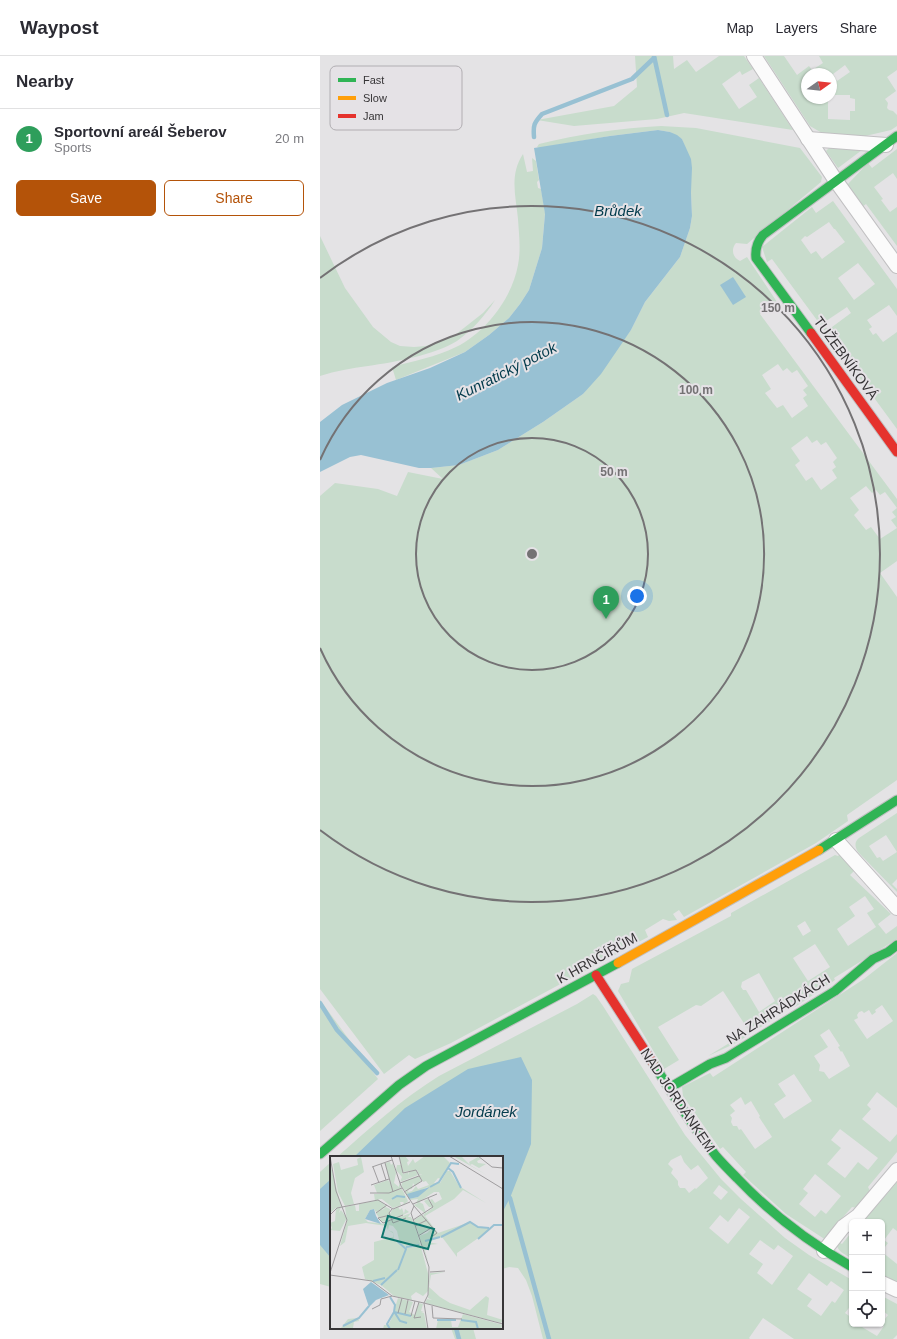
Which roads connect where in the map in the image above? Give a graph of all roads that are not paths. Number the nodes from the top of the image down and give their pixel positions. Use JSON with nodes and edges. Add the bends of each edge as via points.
{"nodes":[{"id":1,"x":754,"y":56,"type":"edge"},
{"id":2,"x":808,"y":139,"type":"junction"},
{"id":3,"x":891,"y":140,"type":"edge"},
{"id":4,"x":836,"y":181,"type":"junction"},
{"id":5,"x":897,"y":266,"type":"edge"},
{"id":6,"x":897,"y":452,"type":"edge"},
{"id":7,"x":897,"y":800,"type":"edge"},
{"id":8,"x":836,"y":840,"type":"junction"},
{"id":9,"x":897,"y":908,"type":"edge"},
{"id":10,"x":897,"y":945,"type":"edge"},
{"id":11,"x":596,"y":975,"type":"junction"},
{"id":12,"x":669,"y":1088,"type":"junction"},
{"id":13,"x":320,"y":1154,"type":"edge"},
{"id":14,"x":897,"y":1170,"type":"edge"},
{"id":15,"x":824,"y":1251,"type":"junction"},
{"id":16,"x":849,"y":1265,"type":"edge"},
{"id":17,"x":885,"y":1284,"type":"edge"},
{"id":18,"x":897,"y":1290,"type":"edge"}],
"edges":[{"from":1,"to":2,"type":"street"},
{"from":2,"to":3,"type":"street"},
{"from":2,"to":4,"type":"street"},
{"from":3,"to":4,"type":"street"},
{"from":4,"to":5,"type":"street"},
{"from":4,"to":6,"type":"street","name":"TUŽEBNÍKOVÁ","via":[[762,235],[754,252]]},
{"from":7,"to":8,"type":"street","name":"K HRNČÍŘŮM"},
{"from":8,"to":9,"type":"street"},
{"from":8,"to":11,"type":"street","name":"K HRNČÍŘŮM"},
{"from":10,"to":12,"type":"street","name":"NA ZAHRÁDKÁCH","via":[[873,959],[835,991],[726,1058],[710,1064]]},
{"from":11,"to":12,"type":"street","name":"NAD JORDÁNKEM"},
{"from":11,"to":13,"type":"street","name":"K HRNČÍŘŮM","via":[[426,1066],[399,1085]]},
{"from":12,"to":15,"type":"street","name":"NAD JORDÁNKEM","via":[[702,1138],[753,1195],[777,1217]]},
{"from":14,"to":15,"type":"street"},
{"from":15,"to":16,"type":"street","name":"NAD JORDÁNKEM"},
{"from":17,"to":18,"type":"street"}]}
